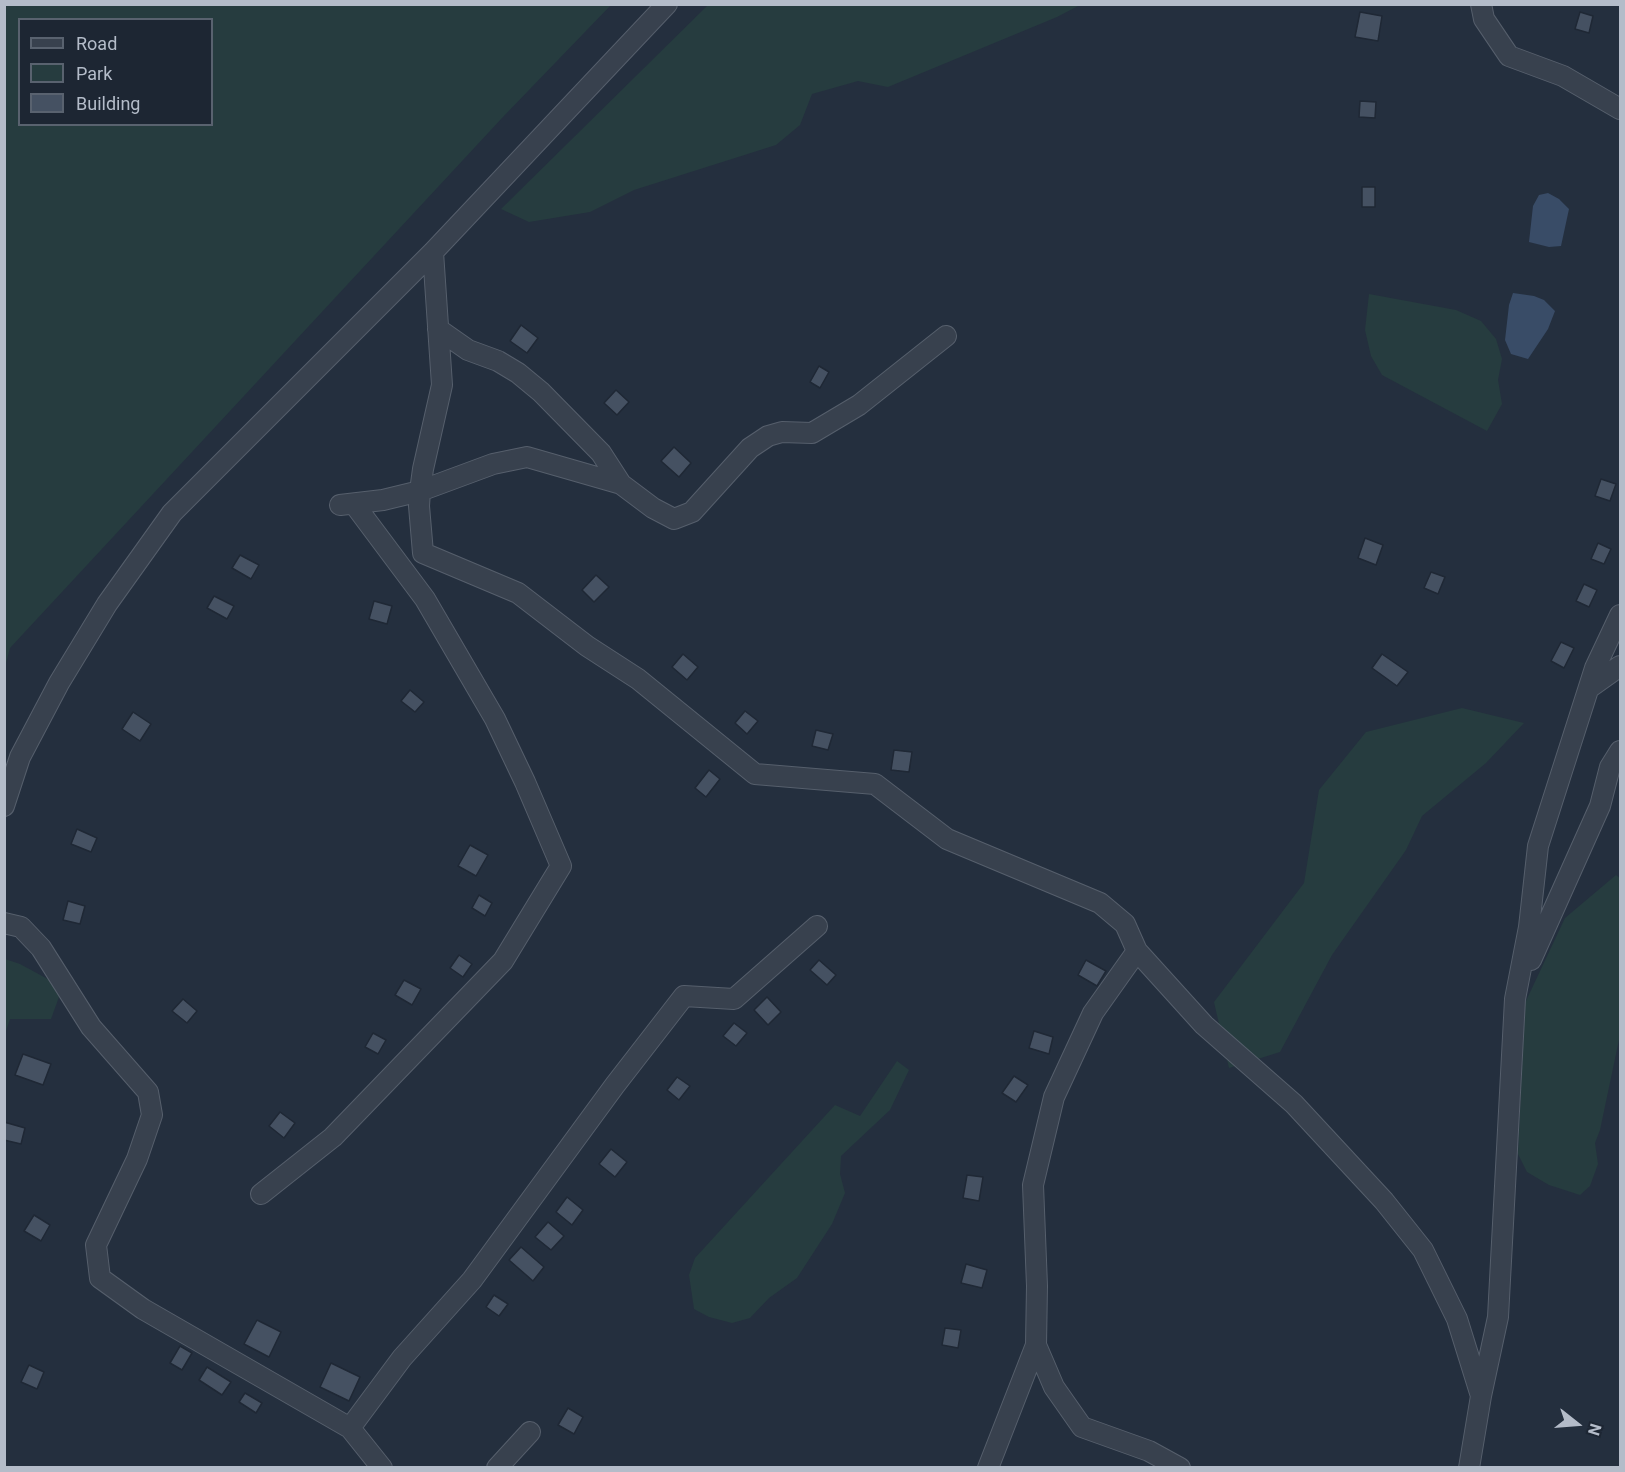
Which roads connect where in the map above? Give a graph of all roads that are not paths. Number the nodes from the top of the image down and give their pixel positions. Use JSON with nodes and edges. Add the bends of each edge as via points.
{"nodes":[{"id":1,"x":667,"y":4,"type":"edge"},
{"id":2,"x":1481,"y":4,"type":"edge"},
{"id":3,"x":1620,"y":109,"type":"edge"},
{"id":4,"x":433,"y":252,"type":"junction"},
{"id":5,"x":438,"y":329,"type":"junction"},
{"id":6,"x":946,"y":336,"type":"dead end"},
{"id":7,"x":621,"y":484,"type":"junction"},
{"id":8,"x":420,"y":491,"type":"junction"},
{"id":9,"x":1620,"y":615,"type":"edge"},
{"id":10,"x":1620,"y":666,"type":"edge"},
{"id":11,"x":1589,"y":688,"type":"junction"},
{"id":12,"x":1620,"y":752,"type":"edge"},
{"id":13,"x":4,"y":806,"type":"edge"},
{"id":14,"x":4,"y":923,"type":"edge"},
{"id":15,"x":817,"y":926,"type":"dead end"},
{"id":16,"x":1137,"y":951,"type":"junction"},
{"id":17,"x":1515,"y":999,"type":"junction"},
{"id":18,"x":261,"y":1194,"type":"dead end"},
{"id":19,"x":1036,"y":1345,"type":"junction"},
{"id":20,"x":1481,"y":1396,"type":"junction"},
{"id":21,"x":350,"y":1428,"type":"junction"},
{"id":22,"x":530,"y":1432,"type":"dead end"},
{"id":23,"x":382,"y":1467,"type":"edge"},
{"id":24,"x":497,"y":1467,"type":"edge"},
{"id":25,"x":988,"y":1467,"type":"edge"},
{"id":26,"x":1180,"y":1467,"type":"edge"},
{"id":27,"x":1469,"y":1467,"type":"edge"}],
"edges":[{"from":1,"to":4,"type":"street"},
{"from":2,"to":3,"type":"street","via":[[1484,19],[1509,56],[1563,76]]},
{"from":4,"to":5,"type":"street"},
{"from":4,"to":13,"type":"street","via":[[172,513],[107,604],[59,683],[20,757]]},
{"from":5,"to":7,"type":"street","via":[[468,350],[498,361],[542,392],[601,453]]},
{"from":5,"to":8,"type":"street","via":[[442,385]]},
{"from":6,"to":7,"type":"street","via":[[859,405],[812,433],[782,432],[750,448],[692,512],[674,519]]},
{"from":7,"to":8,"type":"street","via":[[527,457],[493,464]]},
{"from":8,"to":16,"type":"street","via":[[423,553],[518,593],[638,680],[755,774],[875,784],[946,839],[1100,903],[1125,924]]},
{"from":8,"to":18,"type":"street","via":[[347,504],[425,599],[495,719],[561,866],[503,961],[333,1137]]},
{"from":9,"to":11,"type":"street"},
{"from":10,"to":11,"type":"street"},
{"from":11,"to":17,"type":"street","via":[[1538,846],[1529,927]]},
{"from":12,"to":17,"type":"street","via":[[1610,767],[1600,806]]},
{"from":14,"to":21,"type":"street","via":[[21,927],[41,948],[91,1027],[148,1092],[152,1115],[137,1159],[96,1245],[100,1278],[143,1309]]},
{"from":15,"to":21,"type":"street","via":[[734,999],[684,996],[472,1280],[402,1358]]},
{"from":16,"to":19,"type":"street","via":[[1093,1013],[1054,1097],[1033,1185]]},
{"from":16,"to":20,"type":"street","via":[[1204,1025],[1294,1104],[1384,1201],[1423,1250],[1456,1318]]},
{"from":17,"to":20,"type":"street","via":[[1498,1317]]},
{"from":19,"to":25,"type":"street"},
{"from":19,"to":26,"type":"street","via":[[1054,1387],[1082,1427],[1149,1451]]},
{"from":20,"to":27,"type":"street"},
{"from":21,"to":23,"type":"street"},
{"from":22,"to":24,"type":"street"}]}
